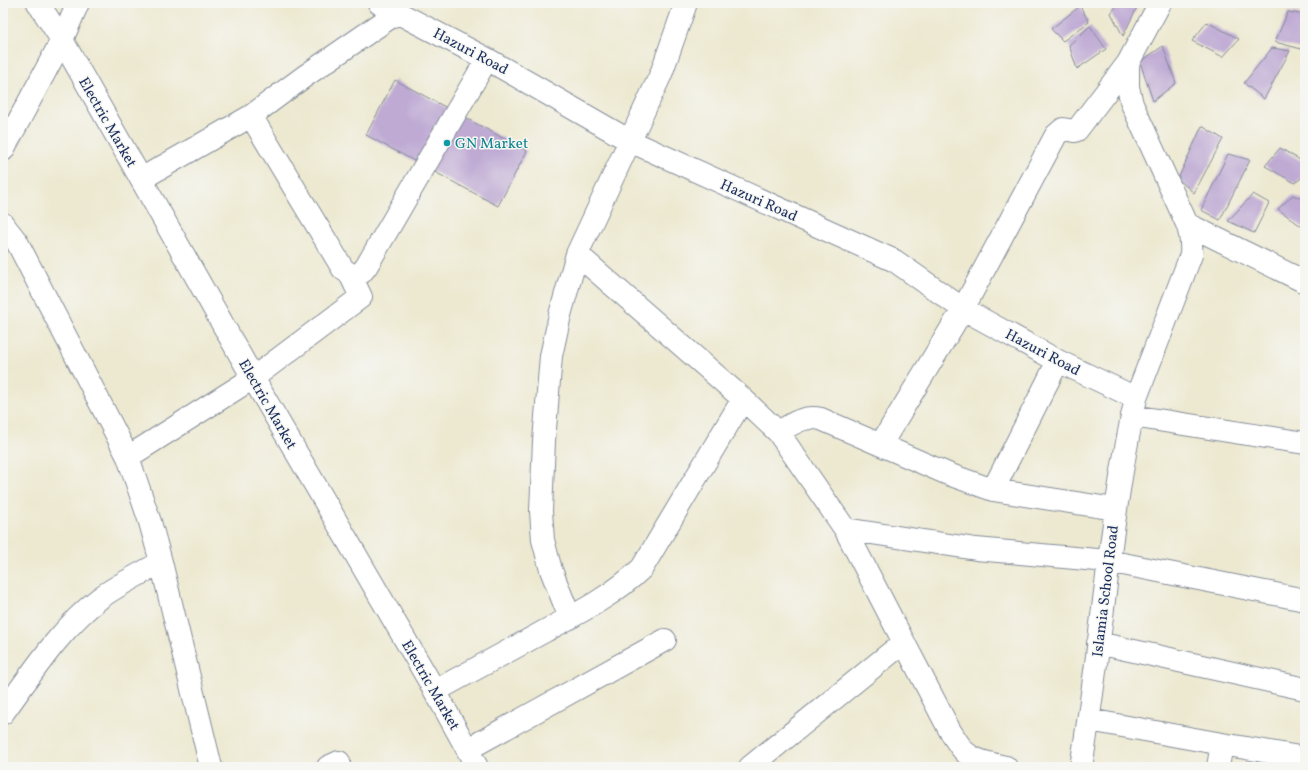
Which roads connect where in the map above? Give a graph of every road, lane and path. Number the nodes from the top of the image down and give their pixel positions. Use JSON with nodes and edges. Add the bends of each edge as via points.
{"nodes":[{"id":1,"x":38,"y":3,"type":"edge"},
{"id":2,"x":78,"y":3,"type":"edge"},
{"id":3,"x":686,"y":3,"type":"edge"},
{"id":4,"x":1160,"y":3,"type":"edge"},
{"id":5,"x":388,"y":8,"type":"edge"},
{"id":6,"x":62,"y":40,"type":"junction"},
{"id":7,"x":487,"y":59,"type":"junction"},
{"id":8,"x":1128,"y":63,"type":"junction"},
{"id":9,"x":250,"y":116,"type":"junction"},
{"id":10,"x":630,"y":141,"type":"junction"},
{"id":11,"x":3,"y":150,"type":"edge"},
{"id":12,"x":141,"y":179,"type":"junction"},
{"id":13,"x":3,"y":224,"type":"edge"},
{"id":14,"x":1187,"y":224,"type":"junction"},
{"id":15,"x":577,"y":254,"type":"junction"},
{"id":16,"x":350,"y":274,"type":"junction"},
{"id":17,"x":1304,"y":278,"type":"edge"},
{"id":18,"x":963,"y":309,"type":"junction"},
{"id":19,"x":1058,"y":361,"type":"junction"},
{"id":20,"x":253,"y":378,"type":"junction"},
{"id":21,"x":743,"y":399,"type":"junction"},
{"id":22,"x":1134,"y":407,"type":"junction"},
{"id":23,"x":778,"y":432,"type":"junction"},
{"id":24,"x":1305,"y":443,"type":"edge"},
{"id":25,"x":881,"y":444,"type":"junction"},
{"id":26,"x":128,"y":457,"type":"junction"},
{"id":27,"x":993,"y":490,"type":"junction"},
{"id":28,"x":1115,"y":509,"type":"junction"},
{"id":29,"x":845,"y":529,"type":"junction"},
{"id":30,"x":1108,"y":561,"type":"junction"},
{"id":31,"x":162,"y":562,"type":"junction"},
{"id":32,"x":1305,"y":600,"type":"edge"},
{"id":33,"x":570,"y":618,"type":"junction"},
{"id":34,"x":666,"y":640,"type":"dead end"},
{"id":35,"x":904,"y":642,"type":"junction"},
{"id":36,"x":1098,"y":643,"type":"junction"},
{"id":37,"x":1305,"y":689,"type":"edge"},
{"id":38,"x":435,"y":691,"type":"junction"},
{"id":39,"x":3,"y":713,"type":"edge"},
{"id":40,"x":1089,"y":720,"type":"junction"},
{"id":41,"x":1222,"y":744,"type":"junction"},
{"id":42,"x":472,"y":758,"type":"edge"},
{"id":43,"x":1305,"y":758,"type":"edge"},
{"id":44,"x":211,"y":767,"type":"edge"},
{"id":45,"x":750,"y":767,"type":"edge"},
{"id":46,"x":1006,"y":767,"type":"edge"},
{"id":47,"x":1081,"y":767,"type":"edge"},
{"id":48,"x":1218,"y":767,"type":"edge"}],
"edges":[{"from":1,"to":6,"type":"street","name":"Electric Market"},
{"from":2,"to":6,"type":"street"},
{"from":3,"to":10,"type":"street","via":[[661,74]]},
{"from":4,"to":8,"type":"street"},
{"from":5,"to":7,"type":"street","name":"Hazuri Road"},
{"from":5,"to":9,"type":"street","via":[[305,76]]},
{"from":6,"to":11,"type":"street"},
{"from":6,"to":12,"type":"street","name":"Electric Market"},
{"from":7,"to":10,"type":"street","name":"Hazuri Road"},
{"from":7,"to":16,"type":"street","via":[[366,267],[361,273],[354,276]]},
{"from":8,"to":14,"type":"street","name":"Islamia School Road","via":[[1128,87],[1132,104]]},
{"from":8,"to":18,"type":"street","via":[[1077,130],[1062,129],[1056,135]]},
{"from":9,"to":12,"type":"street"},
{"from":9,"to":16,"type":"street","via":[[343,268]]},
{"from":10,"to":15,"type":"street"},
{"from":10,"to":18,"type":"street","name":"Hazuri Road","via":[[895,261]]},
{"from":12,"to":20,"type":"street","name":"Electric Market"},
{"from":13,"to":26,"type":"street","via":[[17,242]]},
{"from":14,"to":17,"type":"street"},
{"from":14,"to":22,"type":"street","name":"Islamia School Road","via":[[1191,235],[1191,255]]},
{"from":15,"to":21,"type":"street"},
{"from":15,"to":33,"type":"street","via":[[552,356],[544,440],[541,511],[547,557]]},
{"from":16,"to":20,"type":"street","via":[[361,297]]},
{"from":18,"to":19,"type":"street","name":"Hazuri Road"},
{"from":18,"to":25,"type":"street"},
{"from":19,"to":22,"type":"street","name":"Hazuri Road"},
{"from":19,"to":27,"type":"street"},
{"from":20,"to":26,"type":"street"},
{"from":20,"to":38,"type":"street","name":"Electric Market"},
{"from":21,"to":23,"type":"street"},
{"from":21,"to":33,"type":"street","via":[[642,568],[620,588]]},
{"from":22,"to":24,"type":"street","name":"Hazuri Road"},
{"from":22,"to":28,"type":"street","name":"Islamia School Road"},
{"from":23,"to":25,"type":"street","via":[[812,417]]},
{"from":23,"to":29,"type":"street"},
{"from":25,"to":27,"type":"street","via":[[948,474]]},
{"from":26,"to":31,"type":"street"},
{"from":27,"to":28,"type":"street"},
{"from":28,"to":30,"type":"street","name":"Islamia School Road"},
{"from":29,"to":30,"type":"street","via":[[976,549]]},
{"from":29,"to":35,"type":"street"},
{"from":30,"to":32,"type":"street"},
{"from":30,"to":36,"type":"street","name":"Islamia School Road"},
{"from":31,"to":39,"type":"street","via":[[106,595],[67,628]]},
{"from":31,"to":44,"type":"street"},
{"from":33,"to":38,"type":"street"},
{"from":34,"to":42,"type":"street"},
{"from":35,"to":45,"type":"street"},
{"from":35,"to":46,"type":"street","via":[[960,746],[979,760]]},
{"from":36,"to":37,"type":"street"},
{"from":36,"to":40,"type":"street","name":"Islamia School Road"},
{"from":38,"to":42,"type":"street","name":"Electric Market"},
{"from":40,"to":41,"type":"street"},
{"from":40,"to":47,"type":"street","name":"Islamia School Road"},
{"from":41,"to":43,"type":"street"},
{"from":41,"to":48,"type":"street"}]}
